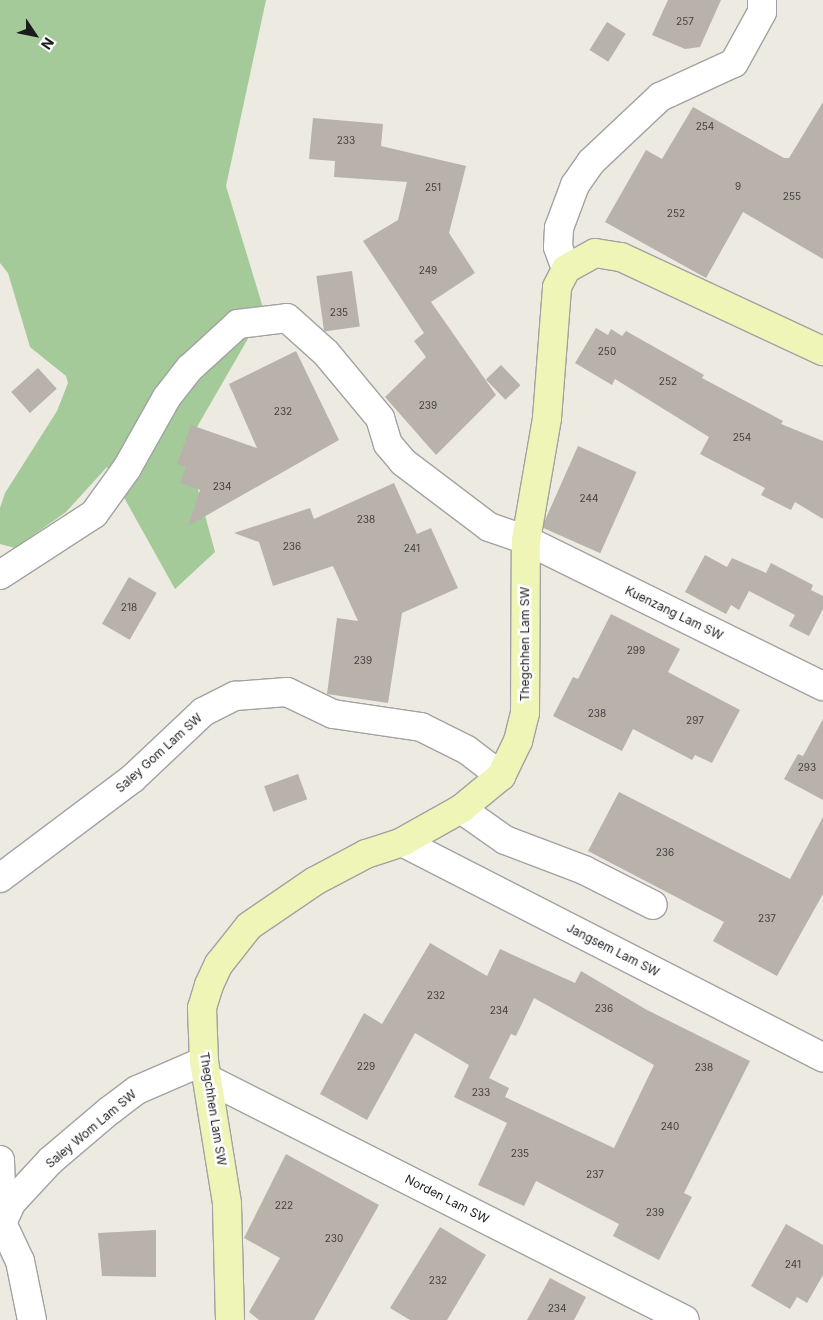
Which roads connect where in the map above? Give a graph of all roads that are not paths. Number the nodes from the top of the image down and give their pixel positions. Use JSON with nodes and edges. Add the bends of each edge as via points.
{"nodes":[{"id":1,"x":762,"y":0,"type":"edge"},
{"id":2,"x":566,"y":269,"type":"junction"},
{"id":3,"x":823,"y":351,"type":"edge"},
{"id":4,"x":526,"y":540,"type":"junction"},
{"id":5,"x":0,"y":575,"type":"edge"},
{"id":6,"x":823,"y":686,"type":"edge"},
{"id":7,"x":501,"y":776,"type":"junction"},
{"id":8,"x":461,"y":809,"type":"junction"},
{"id":9,"x":402,"y":842,"type":"junction"},
{"id":10,"x":0,"y":878,"type":"edge"},
{"id":11,"x":653,"y":905,"type":"dead end"},
{"id":12,"x":823,"y":1057,"type":"edge"},
{"id":13,"x":206,"y":1070,"type":"junction"},
{"id":14,"x":0,"y":1160,"type":"edge"},
{"id":15,"x":1,"y":1223,"type":"edge"},
{"id":16,"x":32,"y":1320,"type":"edge"},
{"id":17,"x":230,"y":1320,"type":"edge"},
{"id":18,"x":685,"y":1320,"type":"edge"}],
"edges":[{"from":1,"to":2,"type":"street","via":[[762,12],[734,62],[660,97],[586,170],[575,185],[559,228],[558,247]]},
{"from":2,"to":3,"type":"main road","via":[[595,253],[622,257]]},
{"from":2,"to":4,"type":"main road","name":"Thegchhen Lam SW","via":[[557,287],[547,418]]},
{"from":4,"to":5,"type":"street","name":"Kuenzang Lam SW","via":[[490,527],[403,462],[388,444],[380,418],[326,353],[288,318],[238,324],[190,368],[167,397],[127,468],[94,514]]},
{"from":4,"to":6,"type":"street","name":"Kuenzang Lam SW"},
{"from":4,"to":7,"type":"main road","name":"Thegchhen Lam SW","via":[[528,689],[518,741]]},
{"from":7,"to":8,"type":"main road","name":"Thegchhen Lam SW"},
{"from":7,"to":10,"type":"street","name":"Saley Gom Lam SW","via":[[467,750],[420,727],[333,714],[287,692],[235,696],[204,712],[132,779]]},
{"from":8,"to":9,"type":"main road","name":"Thegchhen Lam SW"},
{"from":8,"to":11,"type":"street","via":[[505,840],[584,870]]},
{"from":9,"to":12,"type":"street","name":"Jangsem Lam SW"},
{"from":9,"to":13,"type":"main road","name":"Thegchhen Lam SW","via":[[366,854],[314,882],[248,926],[218,964],[202,1008]]},
{"from":13,"to":15,"type":"street","name":"Saley Wom Lam SW","via":[[137,1090],[50,1161],[12,1202]]},
{"from":13,"to":17,"type":"main road","name":"Thegchhen Lam SW","via":[[227,1203]]},
{"from":13,"to":18,"type":"street","name":"Norden Lam SW"},
{"from":14,"to":15,"type":"street"},
{"from":15,"to":16,"type":"street","via":[[20,1261]]}]}
